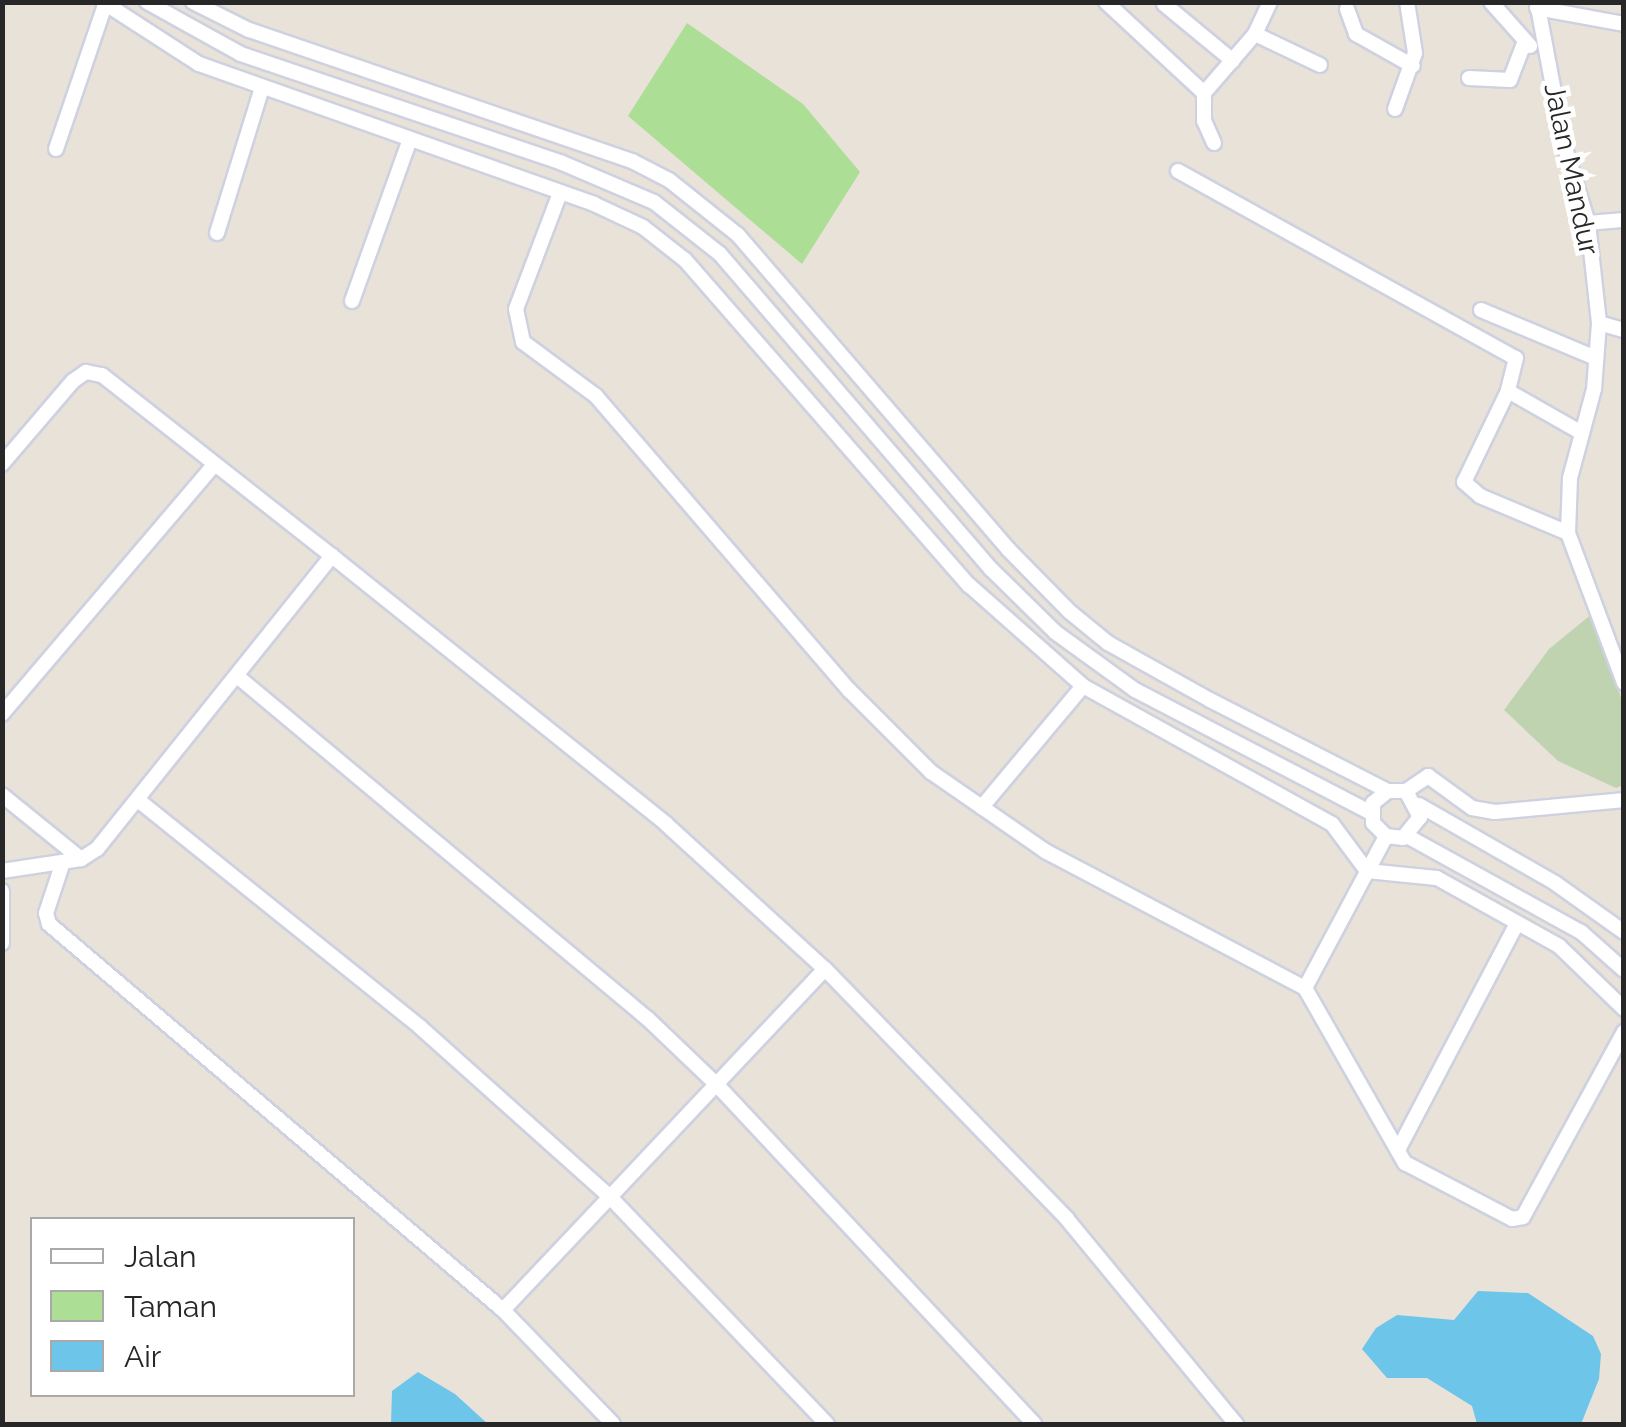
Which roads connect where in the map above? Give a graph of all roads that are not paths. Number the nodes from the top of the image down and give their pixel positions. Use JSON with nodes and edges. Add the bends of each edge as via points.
{"nodes":[{"id":1,"x":147,"y":2,"type":"edge"},
{"id":2,"x":192,"y":2,"type":"edge"},
{"id":3,"x":1106,"y":2,"type":"edge"},
{"id":4,"x":1270,"y":2,"type":"edge"},
{"id":5,"x":1407,"y":2,"type":"edge"},
{"id":6,"x":1491,"y":2,"type":"edge"},
{"id":7,"x":104,"y":4,"type":"edge"},
{"id":8,"x":1164,"y":4,"type":"edge"},
{"id":9,"x":1537,"y":5,"type":"edge"},
{"id":10,"x":1346,"y":9,"type":"dead end"},
{"id":11,"x":1624,"y":24,"type":"edge"},
{"id":12,"x":1255,"y":34,"type":"junction"},
{"id":13,"x":1524,"y":44,"type":"junction"},
{"id":14,"x":1545,"y":50,"type":"junction"},
{"id":15,"x":1233,"y":61,"type":"junction"},
{"id":16,"x":1320,"y":64,"type":"dead end"},
{"id":17,"x":1413,"y":66,"type":"junction"},
{"id":18,"x":1469,"y":78,"type":"dead end"},
{"id":19,"x":262,"y":88,"type":"junction"},
{"id":20,"x":1204,"y":93,"type":"junction"},
{"id":21,"x":1394,"y":109,"type":"dead end"},
{"id":22,"x":409,"y":142,"type":"junction"},
{"id":23,"x":1214,"y":143,"type":"dead end"},
{"id":24,"x":56,"y":149,"type":"dead end"},
{"id":25,"x":1178,"y":171,"type":"dead end"},
{"id":26,"x":560,"y":193,"type":"junction"},
{"id":27,"x":1624,"y":220,"type":"edge"},
{"id":28,"x":1588,"y":223,"type":"junction"},
{"id":29,"x":217,"y":233,"type":"dead end"},
{"id":30,"x":352,"y":301,"type":"dead end"},
{"id":31,"x":1481,"y":310,"type":"dead end"},
{"id":32,"x":1599,"y":323,"type":"junction"},
{"id":33,"x":1624,"y":330,"type":"edge"},
{"id":34,"x":1596,"y":358,"type":"junction"},
{"id":35,"x":1508,"y":391,"type":"junction"},
{"id":36,"x":1582,"y":433,"type":"junction"},
{"id":37,"x":2,"y":464,"type":"edge"},
{"id":38,"x":215,"y":464,"type":"junction"},
{"id":39,"x":1568,"y":533,"type":"junction"},
{"id":40,"x":332,"y":556,"type":"junction"},
{"id":41,"x":237,"y":676,"type":"junction"},
{"id":42,"x":1624,"y":683,"type":"edge"},
{"id":43,"x":1084,"y":686,"type":"junction"},
{"id":44,"x":2,"y":714,"type":"edge"},
{"id":45,"x":1388,"y":790,"type":"junction"},
{"id":46,"x":1406,"y":791,"type":"junction"},
{"id":47,"x":2,"y":795,"type":"edge"},
{"id":48,"x":138,"y":800,"type":"junction"},
{"id":49,"x":1624,"y":800,"type":"edge"},
{"id":50,"x":1419,"y":805,"type":"junction"},
{"id":51,"x":982,"y":807,"type":"junction"},
{"id":52,"x":1371,"y":813,"type":"junction"},
{"id":53,"x":1386,"y":836,"type":"junction"},
{"id":54,"x":1408,"y":836,"type":"junction"},
{"id":55,"x":81,"y":859,"type":"junction"},
{"id":56,"x":63,"y":862,"type":"junction"},
{"id":57,"x":2,"y":871,"type":"edge"},
{"id":58,"x":1367,"y":872,"type":"junction"},
{"id":59,"x":2,"y":891,"type":"edge"},
{"id":60,"x":1517,"y":923,"type":"junction"},
{"id":61,"x":1624,"y":932,"type":"edge"},
{"id":62,"x":2,"y":943,"type":"edge"},
{"id":63,"x":826,"y":970,"type":"junction"},
{"id":64,"x":1624,"y":970,"type":"edge"},
{"id":65,"x":1305,"y":988,"type":"junction"},
{"id":66,"x":1624,"y":1009,"type":"edge"},
{"id":67,"x":1624,"y":1032,"type":"edge"},
{"id":68,"x":717,"y":1085,"type":"junction"},
{"id":69,"x":1399,"y":1148,"type":"junction"},
{"id":70,"x":610,"y":1197,"type":"junction"},
{"id":71,"x":504,"y":1310,"type":"junction"},
{"id":72,"x":613,"y":1424,"type":"edge"},
{"id":73,"x":827,"y":1424,"type":"edge"},
{"id":74,"x":1034,"y":1424,"type":"edge"},
{"id":75,"x":1236,"y":1424,"type":"edge"}],
"edges":[{"from":1,"to":52,"type":"street","via":[[241,54],[560,162],[654,202],[720,254],[991,569],[1055,632],[1135,690]]},
{"from":2,"to":45,"type":"street","via":[[249,30],[632,161],[669,180],[738,235],[1008,550],[1070,612],[1148,666]]},
{"from":3,"to":20,"type":"street"},
{"from":4,"to":12,"type":"street"},
{"from":5,"to":17,"type":"street"},
{"from":6,"to":13,"type":"street"},
{"from":7,"to":19,"type":"street","via":[[179,56]]},
{"from":7,"to":24,"type":"street"},
{"from":8,"to":15,"type":"street"},
{"from":9,"to":11,"type":"street"},
{"from":9,"to":14,"type":"street","name":"Jalan Mandur"},
{"from":10,"to":17,"type":"street","via":[[1356,34]]},
{"from":12,"to":15,"type":"street"},
{"from":12,"to":16,"type":"street"},
{"from":13,"to":14,"type":"street"},
{"from":13,"to":18,"type":"street","via":[[1510,80]]},
{"from":14,"to":28,"type":"street","name":"Jalan Mandur"},
{"from":15,"to":20,"type":"street"},
{"from":17,"to":21,"type":"street"},
{"from":19,"to":22,"type":"street"},
{"from":19,"to":29,"type":"street"},
{"from":20,"to":23,"type":"street","via":[[1204,121]]},
{"from":22,"to":26,"type":"street"},
{"from":22,"to":30,"type":"street"},
{"from":25,"to":35,"type":"street","via":[[1516,358]]},
{"from":26,"to":43,"type":"street","via":[[620,214],[685,260],[969,585]]},
{"from":26,"to":51,"type":"street","via":[[516,309],[523,342],[596,396],[887,730]]},
{"from":27,"to":28,"type":"street"},
{"from":28,"to":32,"type":"street","name":"Jalan Mandur"},
{"from":31,"to":34,"type":"street"},
{"from":32,"to":33,"type":"street"},
{"from":32,"to":34,"type":"street","name":"Jalan Mandur"},
{"from":34,"to":36,"type":"street","name":"Jalan Mandur"},
{"from":35,"to":36,"type":"street"},
{"from":35,"to":39,"type":"street","via":[[1464,482],[1480,496]]},
{"from":36,"to":39,"type":"street","name":"Jalan Mandur","via":[[1570,478]]},
{"from":37,"to":38,"type":"street","via":[[86,372],[102,375]]},
{"from":38,"to":40,"type":"street"},
{"from":38,"to":44,"type":"street"},
{"from":39,"to":42,"type":"street","name":"Jalan Mandur"},
{"from":40,"to":41,"type":"street"},
{"from":40,"to":63,"type":"street","via":[[666,824]]},
{"from":41,"to":48,"type":"street"},
{"from":41,"to":68,"type":"street","via":[[542,926]]},
{"from":43,"to":51,"type":"street"},
{"from":43,"to":58,"type":"street","via":[[1332,824]]},
{"from":45,"to":46,"type":"street"},
{"from":45,"to":52,"type":"street"},
{"from":46,"to":49,"type":"street","via":[[1428,776],[1472,808],[1495,812]]},
{"from":46,"to":50,"type":"street"},
{"from":47,"to":55,"type":"street"},
{"from":48,"to":55,"type":"street"},
{"from":48,"to":70,"type":"street","via":[[420,1028]]},
{"from":50,"to":54,"type":"street"},
{"from":50,"to":61,"type":"street","via":[[1555,883]]},
{"from":51,"to":65,"type":"street","via":[[1044,850]]},
{"from":52,"to":53,"type":"street"},
{"from":53,"to":54,"type":"street"},
{"from":53,"to":58,"type":"street"},
{"from":54,"to":64,"type":"street","via":[[1581,932]]},
{"from":55,"to":56,"type":"street"},
{"from":56,"to":57,"type":"street"},
{"from":56,"to":71,"type":"street","via":[[46,913],[49,924]]},
{"from":58,"to":60,"type":"street","via":[[1438,878]]},
{"from":58,"to":65,"type":"street"},
{"from":59,"to":62,"type":"street"},
{"from":60,"to":66,"type":"street","via":[[1579,961]]},
{"from":60,"to":69,"type":"street"},
{"from":63,"to":68,"type":"street"},
{"from":63,"to":75,"type":"street","via":[[1067,1220]]},
{"from":65,"to":69,"type":"street"},
{"from":67,"to":69,"type":"street","via":[[1524,1217],[1512,1218],[1418,1171],[1404,1162]]},
{"from":68,"to":70,"type":"street"},
{"from":68,"to":74,"type":"street"},
{"from":70,"to":71,"type":"street"},
{"from":70,"to":73,"type":"street"},
{"from":71,"to":72,"type":"street"}]}
